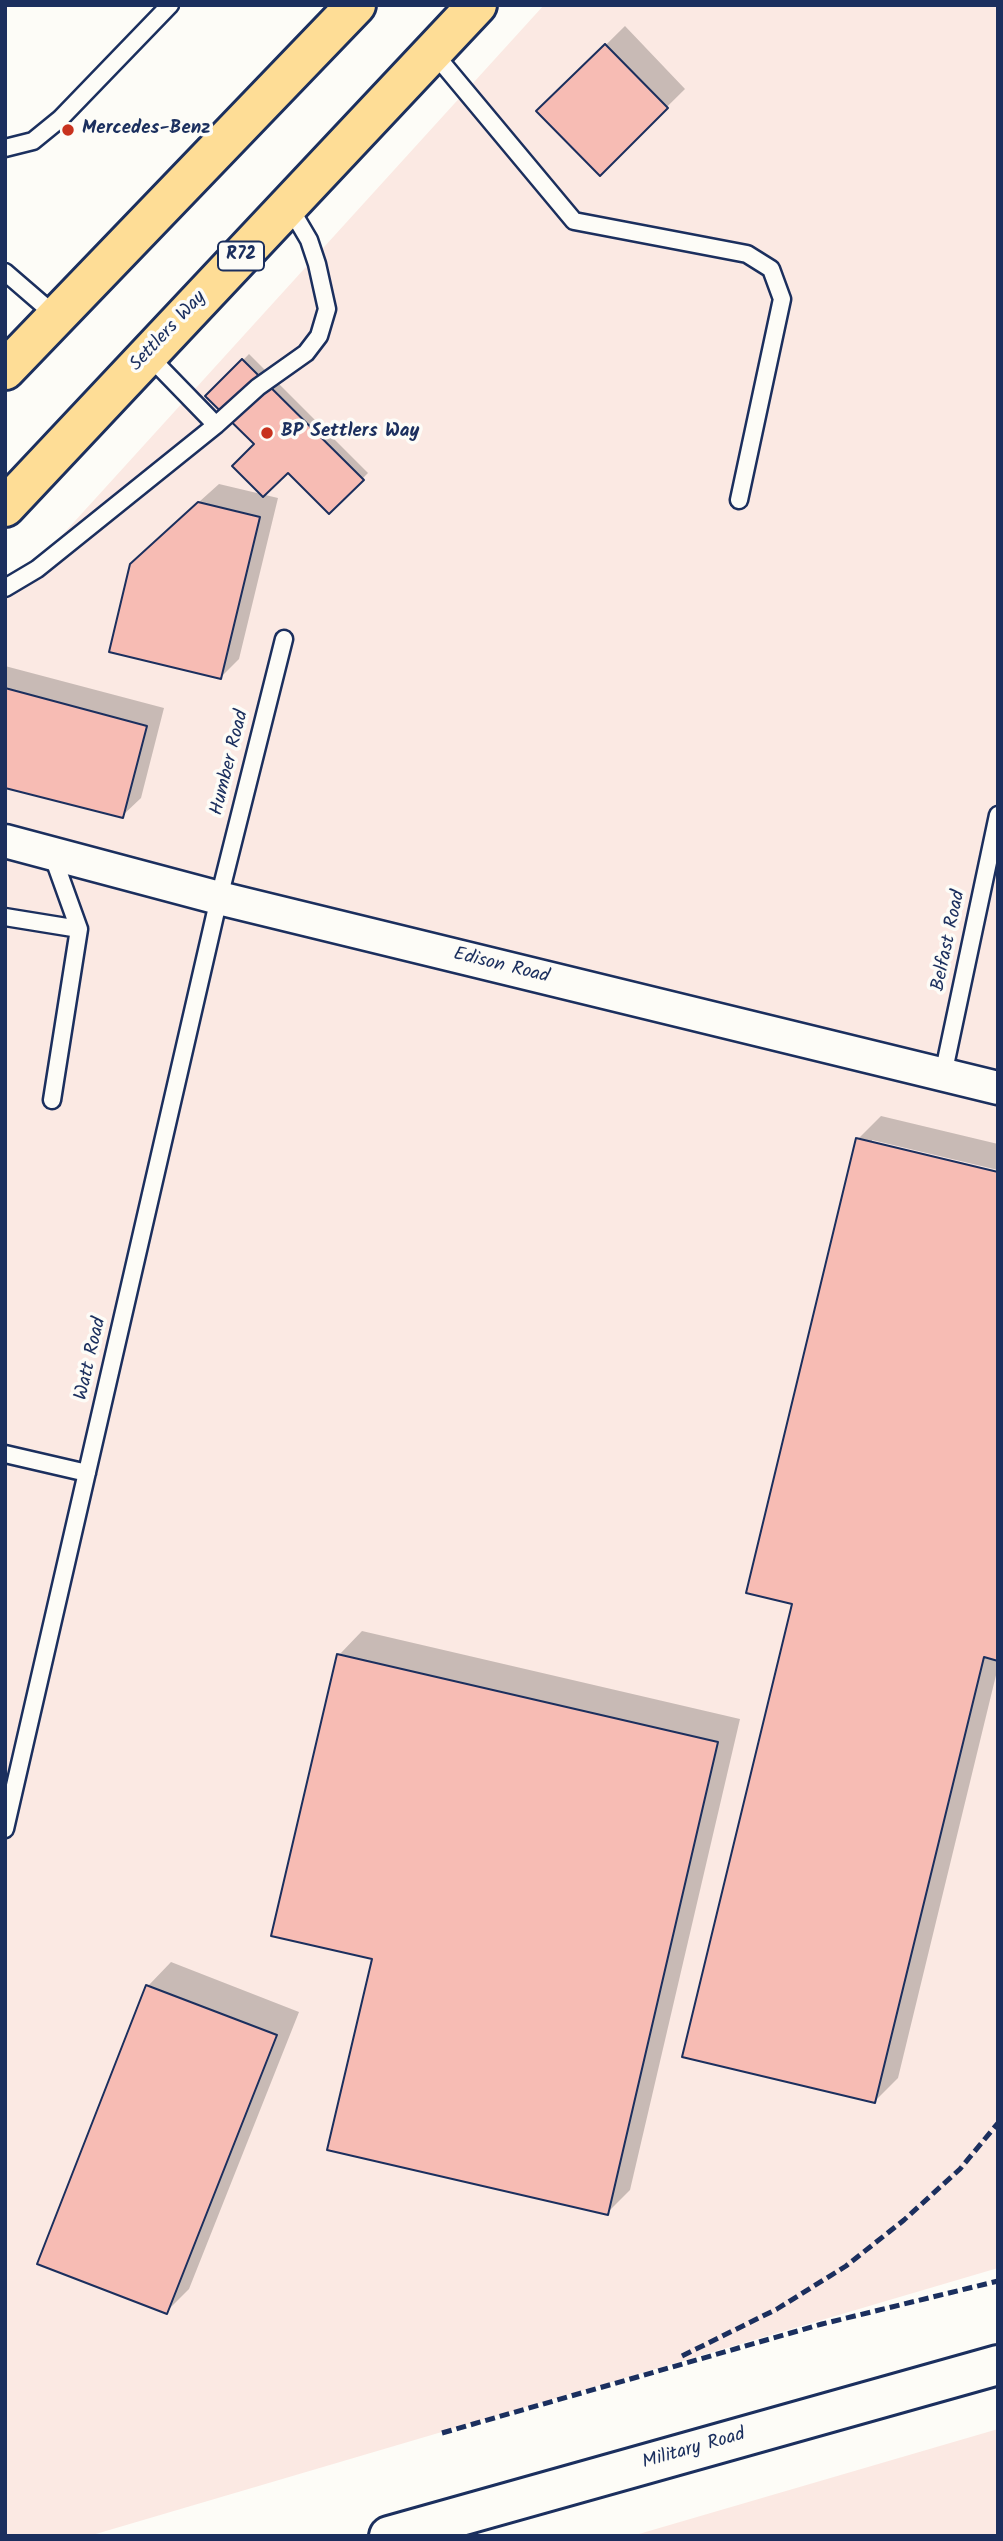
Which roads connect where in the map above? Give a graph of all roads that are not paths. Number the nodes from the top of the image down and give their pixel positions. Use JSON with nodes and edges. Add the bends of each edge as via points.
{"nodes":[{"id":1,"x":170,"y":5,"type":"edge"},
{"id":2,"x":356,"y":5,"type":"edge"},
{"id":3,"x":477,"y":5,"type":"edge"},
{"id":4,"x":433,"y":52,"type":"junction"},
{"id":5,"x":5,"y":148,"type":"edge"},
{"id":6,"x":288,"y":205,"type":"junction"},
{"id":7,"x":5,"y":272,"type":"edge"},
{"id":8,"x":56,"y":316,"type":"junction"},
{"id":9,"x":148,"y":355,"type":"junction"},
{"id":10,"x":5,"y":370,"type":"edge"},
{"id":11,"x":216,"y":425,"type":"junction"},
{"id":12,"x":739,"y":500,"type":"dead end"},
{"id":13,"x":5,"y":507,"type":"edge"},
{"id":14,"x":5,"y":588,"type":"edge"},
{"id":15,"x":284,"y":639,"type":"dead end"},
{"id":16,"x":998,"y":815,"type":"edge"},
{"id":17,"x":5,"y":841,"type":"edge"},
{"id":18,"x":52,"y":854,"type":"junction"},
{"id":19,"x":219,"y":898,"type":"junction"},
{"id":20,"x":5,"y":917,"type":"edge"},
{"id":21,"x":79,"y":929,"type":"junction"},
{"id":22,"x":943,"y":1075,"type":"junction"},
{"id":23,"x":998,"y":1088,"type":"edge"},
{"id":24,"x":52,"y":1100,"type":"dead end"},
{"id":25,"x":5,"y":1454,"type":"edge"},
{"id":26,"x":87,"y":1473,"type":"junction"},
{"id":27,"x":5,"y":1829,"type":"edge"},
{"id":28,"x":998,"y":2365,"type":"edge"},
{"id":29,"x":437,"y":2529,"type":"edge"},
{"id":30,"x":390,"y":2536,"type":"edge"}],
"edges":[{"from":1,"to":5,"type":"lane","via":[[60,119],[33,141]]},
{"from":2,"to":8,"type":"main road"},
{"from":3,"to":4,"type":"main road","name":"Settlers Way","number":"R72"},
{"from":4,"to":6,"type":"main road","name":"Settlers Way","number":"R72"},
{"from":4,"to":12,"type":"lane","via":[[575,221],[747,254],[771,269],[782,299]]},
{"from":6,"to":9,"type":"main road","name":"Settlers Way","number":"R72"},
{"from":6,"to":11,"type":"lane","via":[[317,264],[327,309],[319,336],[306,353]]},
{"from":7,"to":8,"type":"lane"},
{"from":8,"to":10,"type":"main road"},
{"from":9,"to":11,"type":"lane"},
{"from":9,"to":13,"type":"main road","name":"Settlers Way","number":"R72"},
{"from":11,"to":14,"type":"lane","via":[[37,569]]},
{"from":15,"to":19,"type":"lane","name":"Humber Road"},
{"from":16,"to":22,"type":"lane","name":"Belfast Road"},
{"from":17,"to":18,"type":"street","name":"Edison Road"},
{"from":18,"to":19,"type":"street","name":"Edison Road"},
{"from":18,"to":21,"type":"lane"},
{"from":19,"to":22,"type":"street","name":"Edison Road"},
{"from":19,"to":26,"type":"lane","name":"Watt Road"},
{"from":20,"to":21,"type":"lane"},
{"from":21,"to":24,"type":"lane"},
{"from":22,"to":23,"type":"street","name":"Edison Road"},
{"from":25,"to":26,"type":"lane"},
{"from":26,"to":27,"type":"lane","name":"Watt Road"},
{"from":28,"to":29,"type":"street","name":"Military Road"},
{"from":29,"to":30,"type":"street","name":"Military Road"}]}
